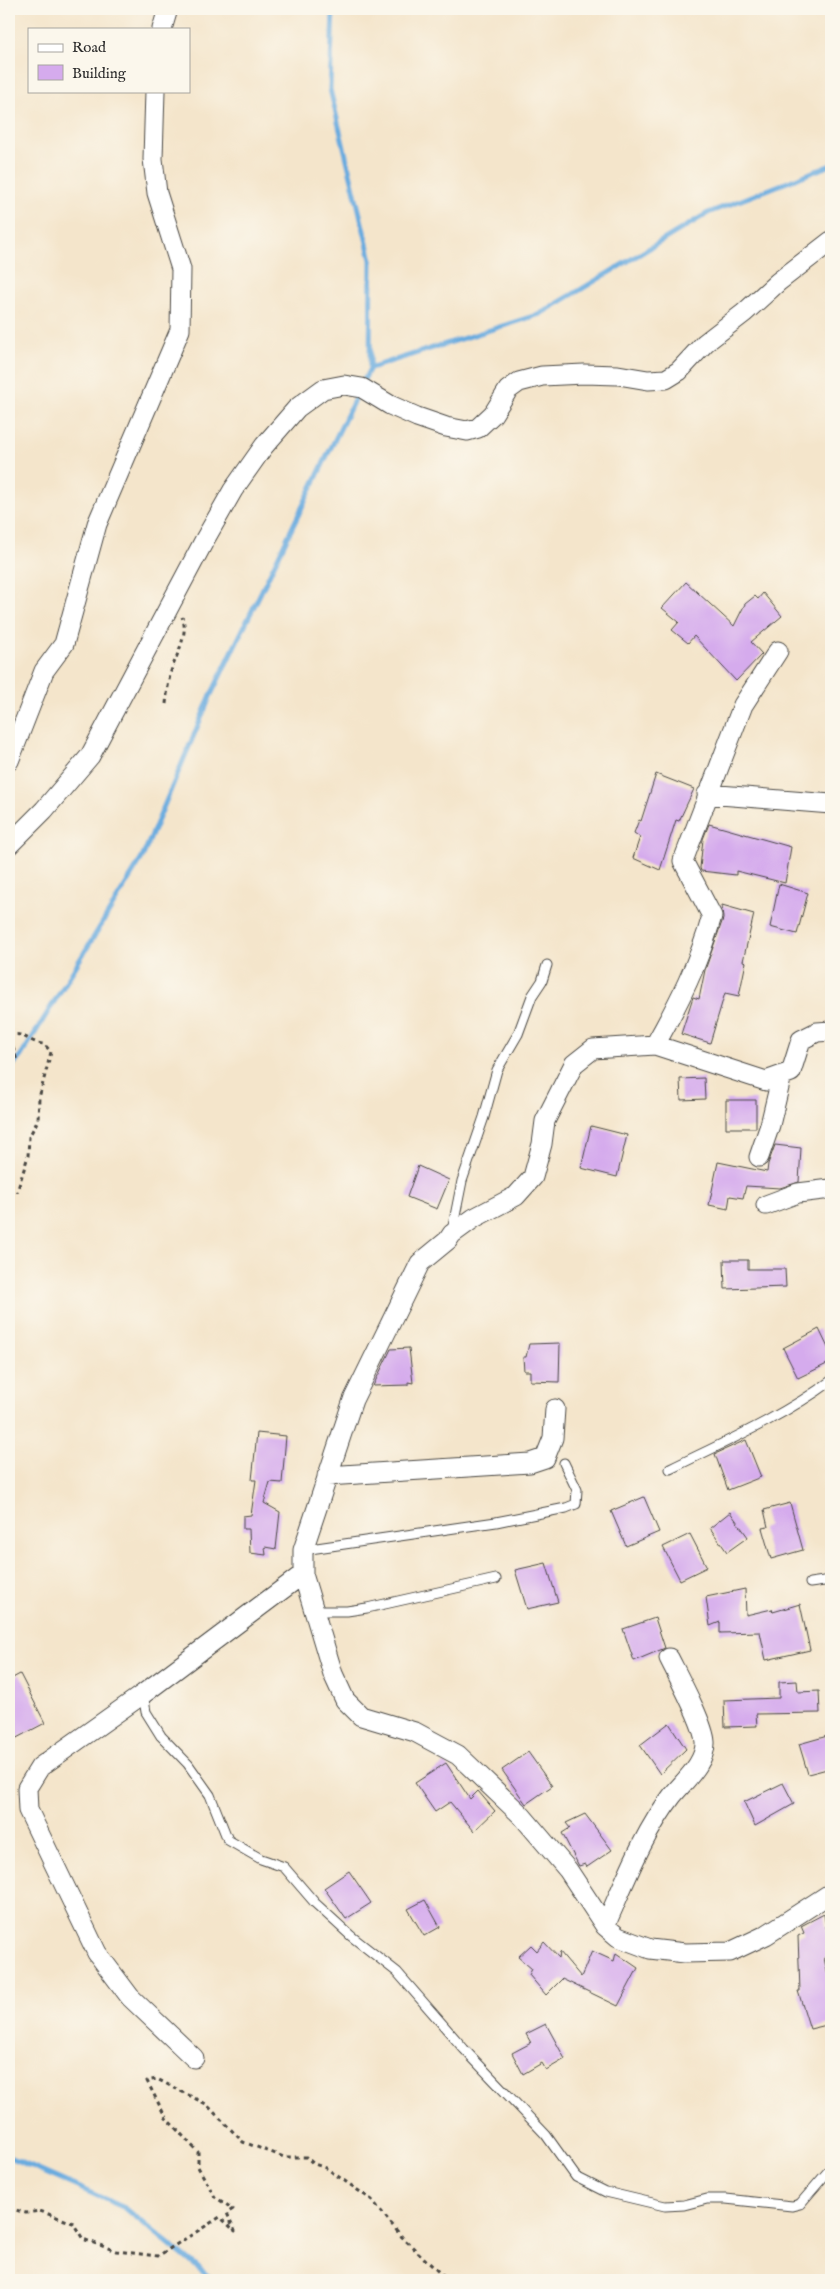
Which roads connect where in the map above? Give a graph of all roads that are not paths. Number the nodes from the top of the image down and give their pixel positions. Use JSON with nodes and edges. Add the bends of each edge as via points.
{"nodes":[{"id":1,"x":168,"y":9,"type":"edge"},
{"id":2,"x":162,"y":28,"type":"edge"},
{"id":3,"x":156,"y":92,"type":"edge"},
{"id":4,"x":831,"y":241,"type":"edge"},
{"id":5,"x":778,"y":651,"type":"dead end"},
{"id":6,"x":9,"y":761,"type":"edge"},
{"id":7,"x":707,"y":794,"type":"junction"},
{"id":8,"x":831,"y":804,"type":"edge"},
{"id":9,"x":9,"y":845,"type":"edge"},
{"id":10,"x":547,"y":965,"type":"dead end"},
{"id":11,"x":831,"y":1031,"type":"edge"},
{"id":12,"x":655,"y":1045,"type":"junction"},
{"id":13,"x":782,"y":1075,"type":"junction"},
{"id":14,"x":760,"y":1157,"type":"dead end"},
{"id":15,"x":831,"y":1189,"type":"edge"},
{"id":16,"x":766,"y":1205,"type":"dead end"},
{"id":17,"x":452,"y":1234,"type":"junction"},
{"id":18,"x":831,"y":1381,"type":"edge"},
{"id":19,"x":555,"y":1409,"type":"dead end"},
{"id":20,"x":564,"y":1464,"type":"dead end"},
{"id":21,"x":670,"y":1469,"type":"dead end"},
{"id":22,"x":326,"y":1476,"type":"junction"},
{"id":23,"x":303,"y":1550,"type":"junction"},
{"id":24,"x":303,"y":1574,"type":"junction"},
{"id":25,"x":496,"y":1579,"type":"dead end"},
{"id":26,"x":831,"y":1580,"type":"edge"},
{"id":27,"x":810,"y":1583,"type":"dead end"},
{"id":28,"x":314,"y":1611,"type":"junction"},
{"id":29,"x":669,"y":1658,"type":"dead end"},
{"id":30,"x":144,"y":1694,"type":"junction"},
{"id":31,"x":831,"y":1893,"type":"edge"},
{"id":32,"x":605,"y":1926,"type":"junction"},
{"id":33,"x":194,"y":2058,"type":"dead end"},
{"id":34,"x":831,"y":2168,"type":"edge"}],
"edges":[{"from":1,"to":2,"type":"street"},
{"from":3,"to":6,"type":"street","via":[[154,168],[157,194],[181,269],[180,330],[97,524],[64,644],[44,671]]},
{"from":4,"to":9,"type":"street","via":[[705,343],[679,371],[666,379],[584,374],[542,376],[519,382],[508,390],[493,414],[478,428],[467,431],[446,427],[390,405],[362,388],[344,385],[323,389],[297,408],[264,446],[233,490],[90,756]]},
{"from":5,"to":7,"type":"street","via":[[743,705]]},
{"from":7,"to":8,"type":"street"},
{"from":7,"to":12,"type":"street","via":[[683,861],[712,916],[702,950]]},
{"from":10,"to":17,"type":"lane","via":[[518,1034],[497,1070],[462,1181]]},
{"from":11,"to":13,"type":"street","via":[[816,1032],[801,1040],[792,1072]]},
{"from":12,"to":13,"type":"street","via":[[766,1081]]},
{"from":12,"to":17,"type":"street","via":[[593,1049],[574,1064],[545,1121],[533,1177],[516,1196],[474,1218]]},
{"from":13,"to":14,"type":"street"},
{"from":15,"to":16,"type":"street","via":[[798,1192]]},
{"from":17,"to":22,"type":"street","via":[[420,1263],[353,1400]]},
{"from":18,"to":21,"type":"lane","via":[[769,1420]]},
{"from":19,"to":22,"type":"street","via":[[553,1438],[546,1458],[530,1463]]},
{"from":20,"to":23,"type":"lane","via":[[577,1490],[576,1504],[566,1508],[496,1522]]},
{"from":22,"to":23,"type":"street"},
{"from":23,"to":24,"type":"street"},
{"from":24,"to":28,"type":"street"},
{"from":24,"to":30,"type":"street"},
{"from":25,"to":28,"type":"lane","via":[[367,1608]]},
{"from":26,"to":27,"type":"lane"},
{"from":28,"to":32,"type":"street","via":[[345,1700],[361,1716],[415,1732],[458,1754],[522,1816],[568,1870]]},
{"from":29,"to":32,"type":"street","via":[[701,1728],[704,1754],[660,1812]]},
{"from":30,"to":33,"type":"street","via":[[40,1767],[28,1788],[28,1810],[97,1953],[130,1997]]},
{"from":30,"to":34,"type":"lane","via":[[146,1712],[161,1736],[188,1764],[210,1795],[228,1840],[261,1859],[284,1867],[315,1903],[397,1972],[546,2135],[576,2177],[606,2192],[665,2206],[707,2199],[792,2206],[800,2204]]},
{"from":31,"to":32,"type":"street","via":[[766,1935],[730,1952],[685,1953],[650,1949],[618,1937]]}]}
